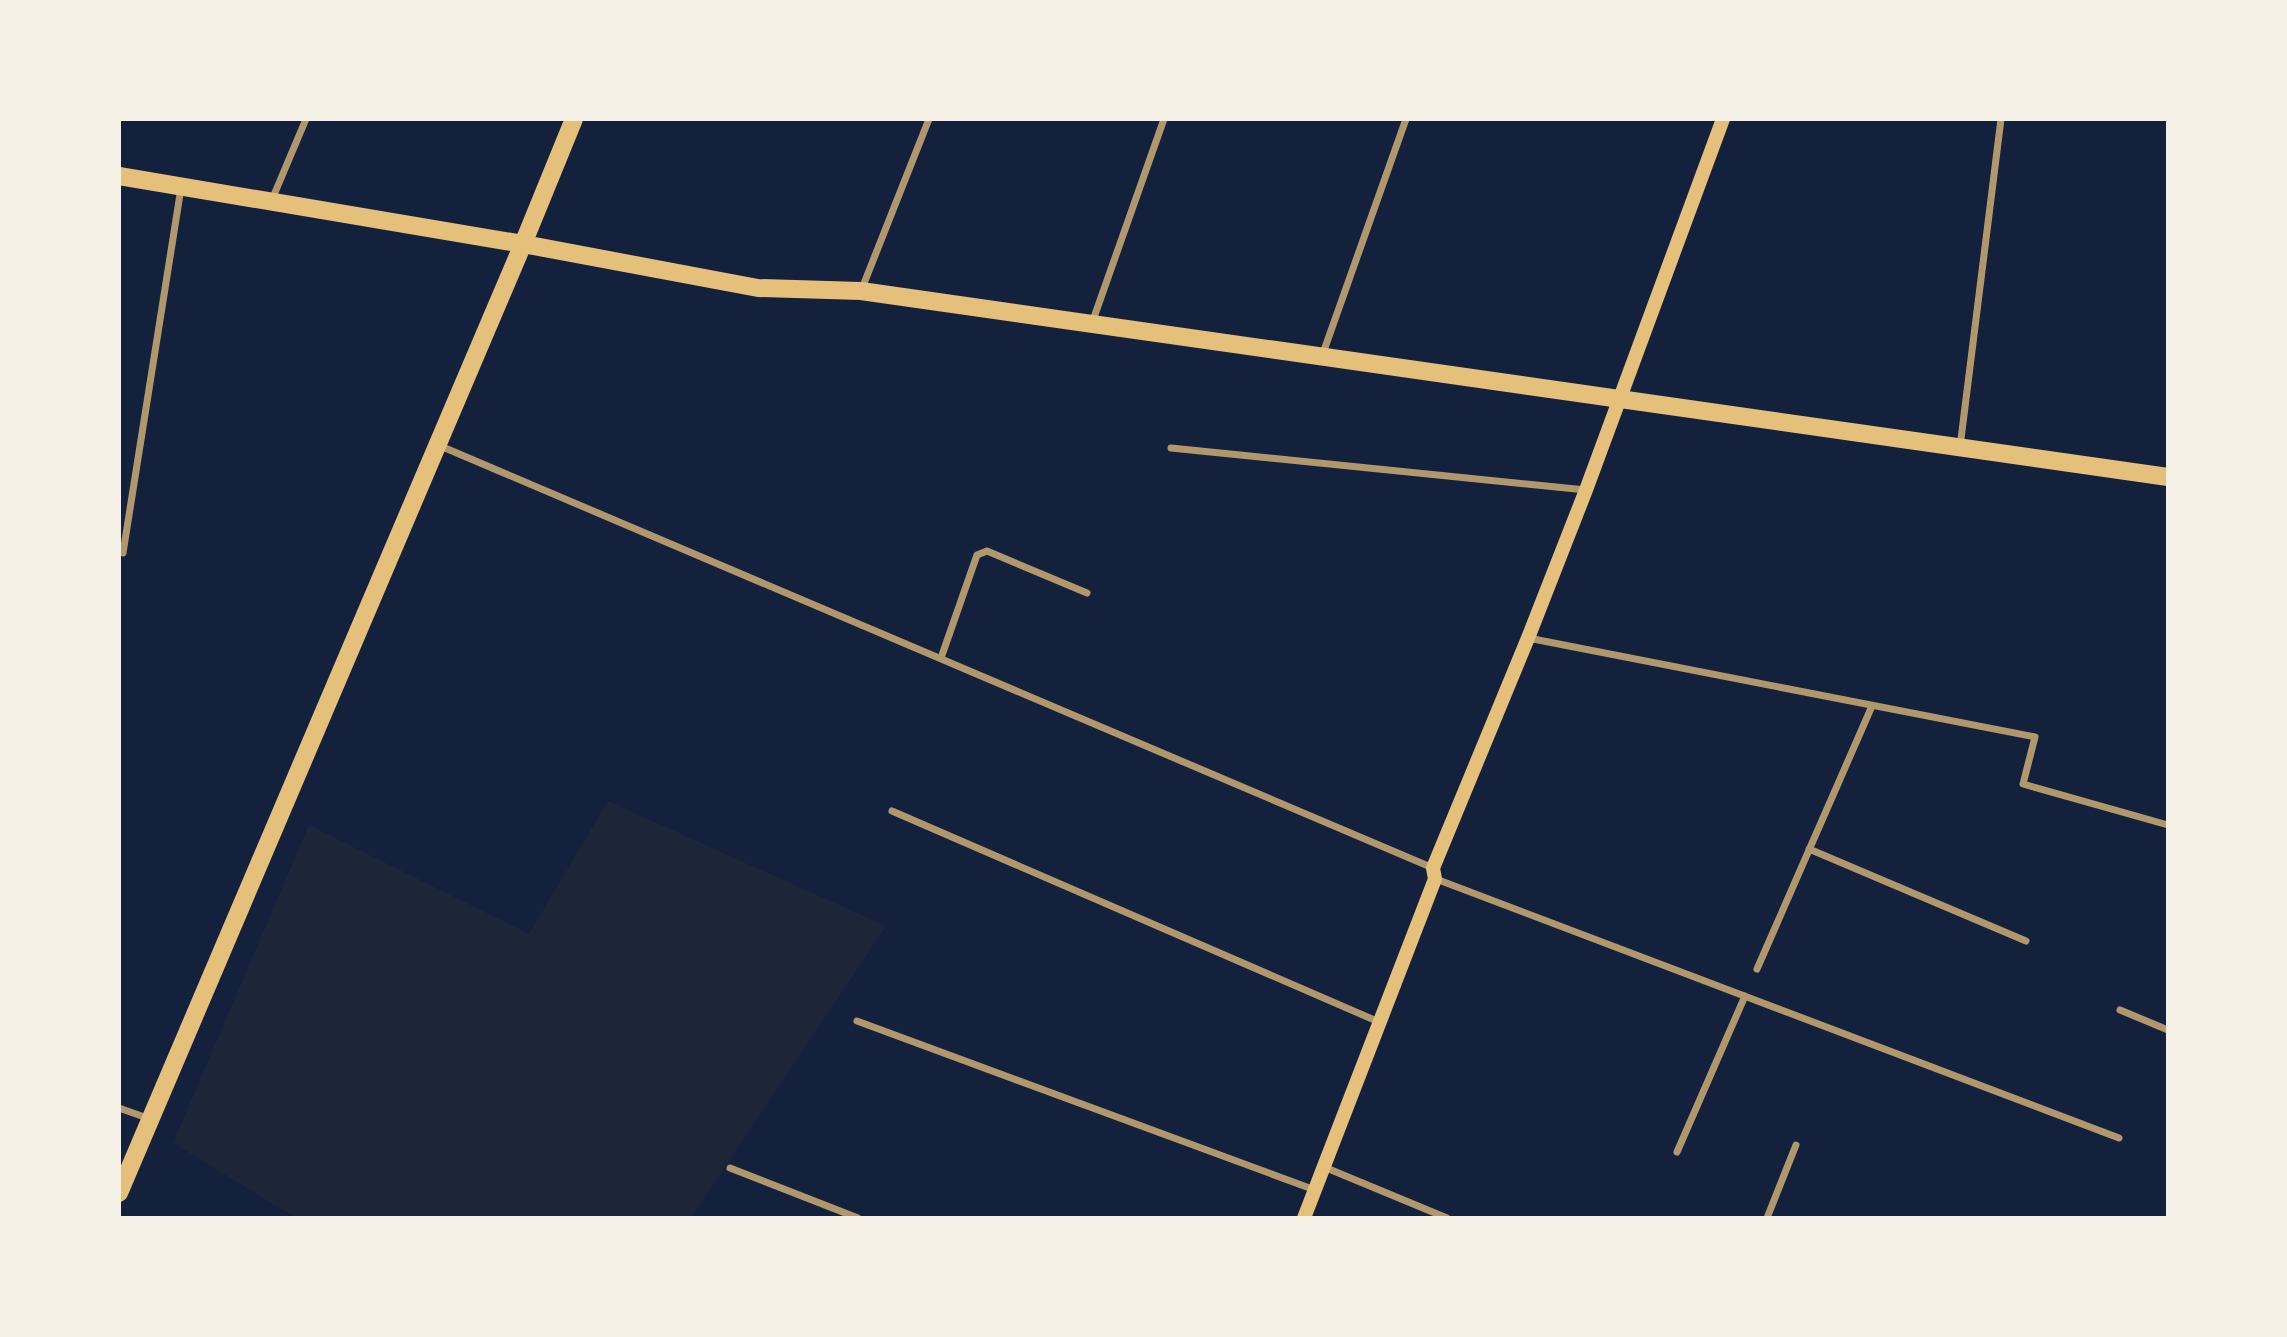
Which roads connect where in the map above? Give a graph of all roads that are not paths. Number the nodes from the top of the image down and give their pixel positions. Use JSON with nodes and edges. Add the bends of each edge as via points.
{"nodes":[{"id":1,"x":306,"y":119,"type":"edge"},
{"id":2,"x":574,"y":119,"type":"edge"},
{"id":3,"x":929,"y":119,"type":"edge"},
{"id":4,"x":1164,"y":119,"type":"edge"},
{"id":5,"x":1406,"y":119,"type":"edge"},
{"id":6,"x":1723,"y":119,"type":"edge"},
{"id":7,"x":2001,"y":119,"type":"edge"},
{"id":8,"x":119,"y":176,"type":"edge"},
{"id":9,"x":181,"y":187,"type":"junction"},
{"id":10,"x":271,"y":202,"type":"junction"},
{"id":11,"x":523,"y":244,"type":"junction"},
{"id":12,"x":861,"y":292,"type":"junction"},
{"id":13,"x":1091,"y":324,"type":"junction"},
{"id":14,"x":1322,"y":357,"type":"junction"},
{"id":15,"x":1621,"y":399,"type":"junction"},
{"id":16,"x":438,"y":445,"type":"junction"},
{"id":17,"x":1960,"y":447,"type":"junction"},
{"id":18,"x":1171,"y":448,"type":"dead end"},
{"id":19,"x":2168,"y":477,"type":"edge"},
{"id":20,"x":1586,"y":490,"type":"junction"},
{"id":21,"x":123,"y":553,"type":"dead end"},
{"id":22,"x":1087,"y":593,"type":"dead end"},
{"id":23,"x":1528,"y":638,"type":"junction"},
{"id":24,"x":941,"y":658,"type":"junction"},
{"id":25,"x":1871,"y":706,"type":"junction"},
{"id":26,"x":892,"y":811,"type":"dead end"},
{"id":27,"x":2168,"y":825,"type":"edge"},
{"id":28,"x":1809,"y":849,"type":"junction"},
{"id":29,"x":1434,"y":873,"type":"junction"},
{"id":30,"x":2026,"y":941,"type":"dead end"},
{"id":31,"x":1757,"y":969,"type":"dead end"},
{"id":32,"x":1745,"y":996,"type":"junction"},
{"id":33,"x":2120,"y":1010,"type":"dead end"},
{"id":34,"x":856,"y":1021,"type":"dead end"},
{"id":35,"x":1379,"y":1022,"type":"junction"},
{"id":36,"x":2168,"y":1030,"type":"edge"},
{"id":37,"x":119,"y":1108,"type":"edge"},
{"id":38,"x":150,"y":1119,"type":"junction"},
{"id":39,"x":2119,"y":1138,"type":"dead end"},
{"id":40,"x":1796,"y":1145,"type":"dead end"},
{"id":41,"x":1677,"y":1152,"type":"dead end"},
{"id":42,"x":1324,"y":1167,"type":"junction"},
{"id":43,"x":730,"y":1168,"type":"dead end"},
{"id":44,"x":1315,"y":1190,"type":"junction"},
{"id":45,"x":119,"y":1194,"type":"edge"},
{"id":46,"x":858,"y":1218,"type":"edge"},
{"id":47,"x":1304,"y":1218,"type":"edge"},
{"id":48,"x":1447,"y":1218,"type":"edge"},
{"id":49,"x":1767,"y":1218,"type":"edge"}],
"edges":[{"from":1,"to":10,"type":"street"},
{"from":2,"to":11,"type":"main road"},
{"from":3,"to":12,"type":"street"},
{"from":4,"to":13,"type":"street"},
{"from":5,"to":14,"type":"street"},
{"from":6,"to":15,"type":"main road"},
{"from":7,"to":17,"type":"street"},
{"from":8,"to":9,"type":"main road"},
{"from":9,"to":10,"type":"main road"},
{"from":9,"to":21,"type":"street"},
{"from":10,"to":11,"type":"main road"},
{"from":11,"to":12,"type":"main road","via":[[758,288]]},
{"from":11,"to":16,"type":"main road"},
{"from":12,"to":13,"type":"main road"},
{"from":13,"to":14,"type":"main road"},
{"from":14,"to":15,"type":"main road"},
{"from":15,"to":17,"type":"main road"},
{"from":15,"to":20,"type":"main road"},
{"from":16,"to":24,"type":"street"},
{"from":16,"to":38,"type":"main road"},
{"from":17,"to":19,"type":"main road"},
{"from":18,"to":20,"type":"street"},
{"from":20,"to":23,"type":"main road"},
{"from":22,"to":24,"type":"street","via":[[987,551],[977,555]]},
{"from":23,"to":25,"type":"street"},
{"from":23,"to":29,"type":"main road"},
{"from":24,"to":29,"type":"street"},
{"from":25,"to":27,"type":"street","via":[[2035,737],[2024,784]]},
{"from":25,"to":28,"type":"street"},
{"from":26,"to":35,"type":"street"},
{"from":28,"to":30,"type":"street"},
{"from":28,"to":31,"type":"street"},
{"from":29,"to":32,"type":"street"},
{"from":29,"to":35,"type":"main road"},
{"from":32,"to":39,"type":"street"},
{"from":32,"to":41,"type":"street"},
{"from":33,"to":36,"type":"street"},
{"from":34,"to":44,"type":"street"},
{"from":35,"to":42,"type":"main road"},
{"from":37,"to":38,"type":"street"},
{"from":38,"to":45,"type":"main road"},
{"from":40,"to":49,"type":"street"},
{"from":42,"to":44,"type":"main road"},
{"from":42,"to":48,"type":"street"},
{"from":43,"to":46,"type":"street"},
{"from":44,"to":47,"type":"main road"}]}
